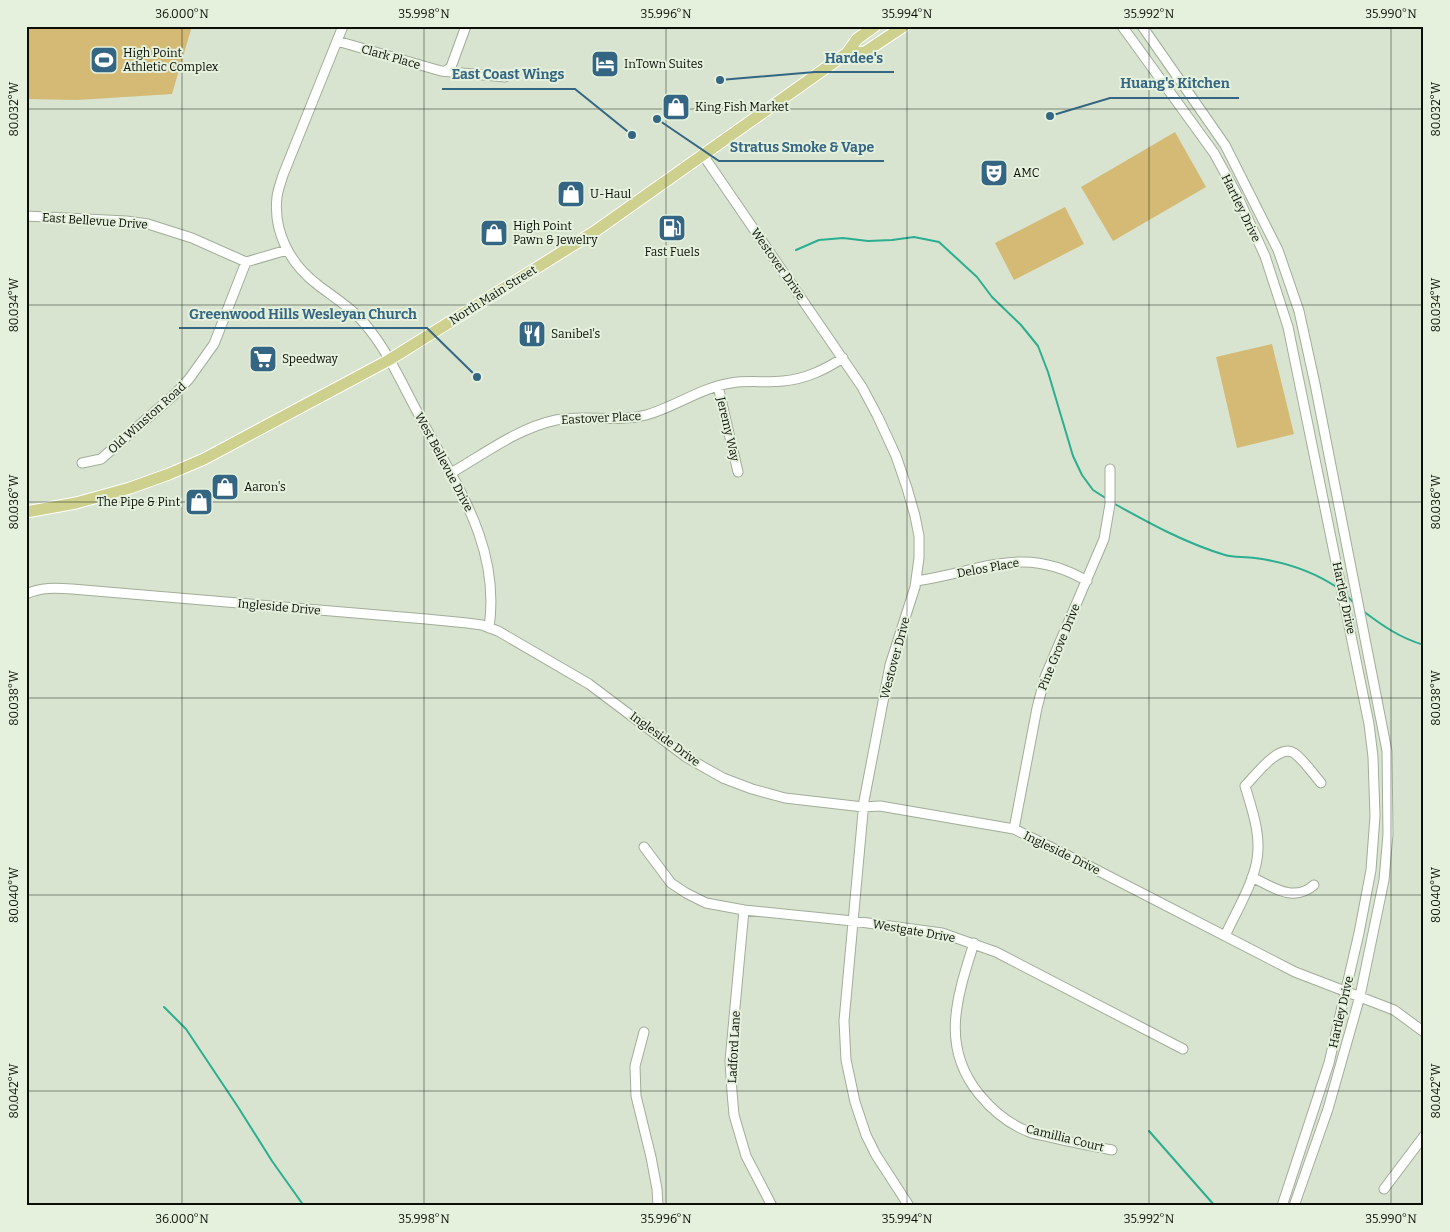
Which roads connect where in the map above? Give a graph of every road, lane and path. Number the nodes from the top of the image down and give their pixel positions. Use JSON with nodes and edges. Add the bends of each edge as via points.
{"nodes":[{"id":1,"x":343,"y":26,"type":"edge"},
{"id":2,"x":466,"y":26,"type":"edge"},
{"id":3,"x":875,"y":26,"type":"edge"},
{"id":4,"x":904,"y":26,"type":"edge"},
{"id":5,"x":1122,"y":26,"type":"edge"},
{"id":6,"x":1142,"y":26,"type":"edge"},
{"id":7,"x":337,"y":41,"type":"junction"},
{"id":8,"x":847,"y":53,"type":"junction"},
{"id":9,"x":446,"y":71,"type":"junction"},
{"id":10,"x":506,"y":77,"type":"dead end"},
{"id":11,"x":703,"y":155,"type":"junction"},
{"id":12,"x":26,"y":216,"type":"edge"},
{"id":13,"x":286,"y":250,"type":"junction"},
{"id":14,"x":246,"y":262,"type":"junction"},
{"id":15,"x":843,"y":358,"type":"junction"},
{"id":16,"x":389,"y":360,"type":"junction"},
{"id":17,"x":718,"y":386,"type":"junction"},
{"id":18,"x":82,"y":463,"type":"dead end"},
{"id":19,"x":1110,"y":469,"type":"dead end"},
{"id":20,"x":738,"y":472,"type":"dead end"},
{"id":21,"x":451,"y":473,"type":"junction"},
{"id":22,"x":26,"y":512,"type":"edge"},
{"id":23,"x":916,"y":581,"type":"junction"},
{"id":24,"x":1087,"y":581,"type":"junction"},
{"id":25,"x":26,"y":594,"type":"edge"},
{"id":26,"x":489,"y":628,"type":"junction"},
{"id":27,"x":1321,"y":783,"type":"dead end"},
{"id":28,"x":863,"y":807,"type":"junction"},
{"id":29,"x":1014,"y":829,"type":"junction"},
{"id":30,"x":644,"y":847,"type":"dead end"},
{"id":31,"x":1252,"y":877,"type":"junction"},
{"id":32,"x":1314,"y":885,"type":"dead end"},
{"id":33,"x":744,"y":910,"type":"junction"},
{"id":34,"x":853,"y":921,"type":"junction"},
{"id":35,"x":1224,"y":936,"type":"junction"},
{"id":36,"x":974,"y":943,"type":"junction"},
{"id":37,"x":1345,"y":991,"type":"junction"},
{"id":38,"x":1360,"y":996,"type":"junction"},
{"id":39,"x":644,"y":1032,"type":"dead end"},
{"id":40,"x":1424,"y":1032,"type":"edge"},
{"id":41,"x":1182,"y":1049,"type":"dead end"},
{"id":42,"x":1424,"y":1136,"type":"edge"},
{"id":43,"x":1112,"y":1150,"type":"dead end"},
{"id":44,"x":1384,"y":1189,"type":"dead end"},
{"id":45,"x":658,"y":1206,"type":"edge"},
{"id":46,"x":772,"y":1206,"type":"edge"},
{"id":47,"x":909,"y":1206,"type":"edge"},
{"id":48,"x":1282,"y":1206,"type":"edge"},
{"id":49,"x":1294,"y":1206,"type":"edge"}],
"edges":[{"from":1,"to":7,"type":"street"},
{"from":2,"to":9,"type":"street","via":[[451,67]]},
{"from":3,"to":8,"type":"main road","name":"North Main Street","via":[[857,39]]},
{"from":4,"to":8,"type":"main road","name":"North Main Street","via":[[865,52]]},
{"from":5,"to":37,"type":"street","name":"Hartley Drive","via":[[1214,153],[1265,256],[1288,327],[1373,757],[1371,870]]},
{"from":6,"to":38,"type":"street","name":"Hartley Drive","via":[[1226,145],[1278,250],[1298,311],[1315,384],[1387,751],[1388,834],[1384,880]]},
{"from":7,"to":9,"type":"street","name":"Clark Place"},
{"from":7,"to":13,"type":"street","via":[[277,196],[276,213]]},
{"from":8,"to":11,"type":"main road","name":"North Main Street"},
{"from":9,"to":10,"type":"street","name":"Clark Place"},
{"from":11,"to":15,"type":"street","name":"Westover Drive"},
{"from":11,"to":16,"type":"main road","name":"North Main Street","via":[[594,232]]},
{"from":12,"to":14,"type":"street","name":"East Bellevue Drive","via":[[148,224],[192,238]]},
{"from":13,"to":14,"type":"street"},
{"from":13,"to":16,"type":"street","via":[[307,276],[359,316]]},
{"from":14,"to":18,"type":"street","name":"Old Winston Road","via":[[214,344],[189,379],[101,459]]},
{"from":15,"to":17,"type":"street","name":"Eastover Place","via":[[821,372],[800,379]]},
{"from":15,"to":23,"type":"street","name":"Westover Drive","via":[[878,417],[908,488],[919,536]]},
{"from":16,"to":21,"type":"street","name":"West Bellevue Drive"},
{"from":16,"to":22,"type":"main road","name":"North Main Street","via":[[204,459],[169,474],[76,503]]},
{"from":17,"to":20,"type":"street","name":"Jeremy Way"},
{"from":17,"to":21,"type":"street","name":"Eastover Place","via":[[639,417],[571,419],[545,424],[503,442]]},
{"from":19,"to":24,"type":"street","name":"Pine Grove Drive","via":[[1107,528]]},
{"from":21,"to":26,"type":"street","name":"West Bellevue Drive","via":[[467,502],[488,564],[491,592]]},
{"from":23,"to":24,"type":"street","name":"Delos Place","via":[[1026,561],[1058,566]]},
{"from":23,"to":28,"type":"street","name":"Westover Drive","via":[[890,665]]},
{"from":24,"to":29,"type":"street","name":"Pine Grove Drive","via":[[1045,677],[1036,708]]},
{"from":25,"to":26,"type":"street","name":"Ingleside Drive","via":[[49,588],[72,589],[467,623]]},
{"from":26,"to":28,"type":"street","name":"Ingleside Drive","via":[[589,684],[686,757],[723,778],[785,798]]},
{"from":27,"to":31,"type":"street","via":[[1299,757],[1287,750],[1275,756],[1245,786],[1256,822],[1258,847]]},
{"from":28,"to":29,"type":"street","name":"Ingleside Drive","via":[[880,806]]},
{"from":28,"to":34,"type":"street","name":"Westover Drive"},
{"from":29,"to":35,"type":"street","name":"Ingleside Drive"},
{"from":30,"to":33,"type":"street","name":"Westgate Drive","via":[[672,883],[686,893],[706,903]]},
{"from":31,"to":32,"type":"street","via":[[1289,894],[1303,893]]},
{"from":31,"to":35,"type":"street"},
{"from":33,"to":34,"type":"street","name":"Westgate Drive"},
{"from":33,"to":46,"type":"street","name":"Ladford Lane","via":[[730,1061],[734,1115],[746,1156]]},
{"from":34,"to":36,"type":"street","name":"Westgate Drive","via":[[942,933]]},
{"from":34,"to":47,"type":"street","name":"Westover Drive","via":[[844,1021],[846,1060],[866,1135]]},
{"from":35,"to":37,"type":"street","name":"Ingleside Drive","via":[[1295,972]]},
{"from":36,"to":41,"type":"street","name":"Westgate Drive"},
{"from":36,"to":43,"type":"street","name":"Camillia Court","via":[[956,1008],[955,1027],[964,1073],[972,1086],[991,1108],[1028,1132]]},
{"from":37,"to":38,"type":"street","name":"Ingleside Drive"},
{"from":37,"to":48,"type":"street","name":"Hartley Drive","via":[[1329,1063]]},
{"from":38,"to":40,"type":"street","name":"Ingleside Drive","via":[[1394,1010]]},
{"from":38,"to":49,"type":"street","name":"Hartley Drive","via":[[1328,1109]]},
{"from":39,"to":45,"type":"street","via":[[635,1066],[636,1096],[658,1189]]},
{"from":42,"to":44,"type":"street"}]}
